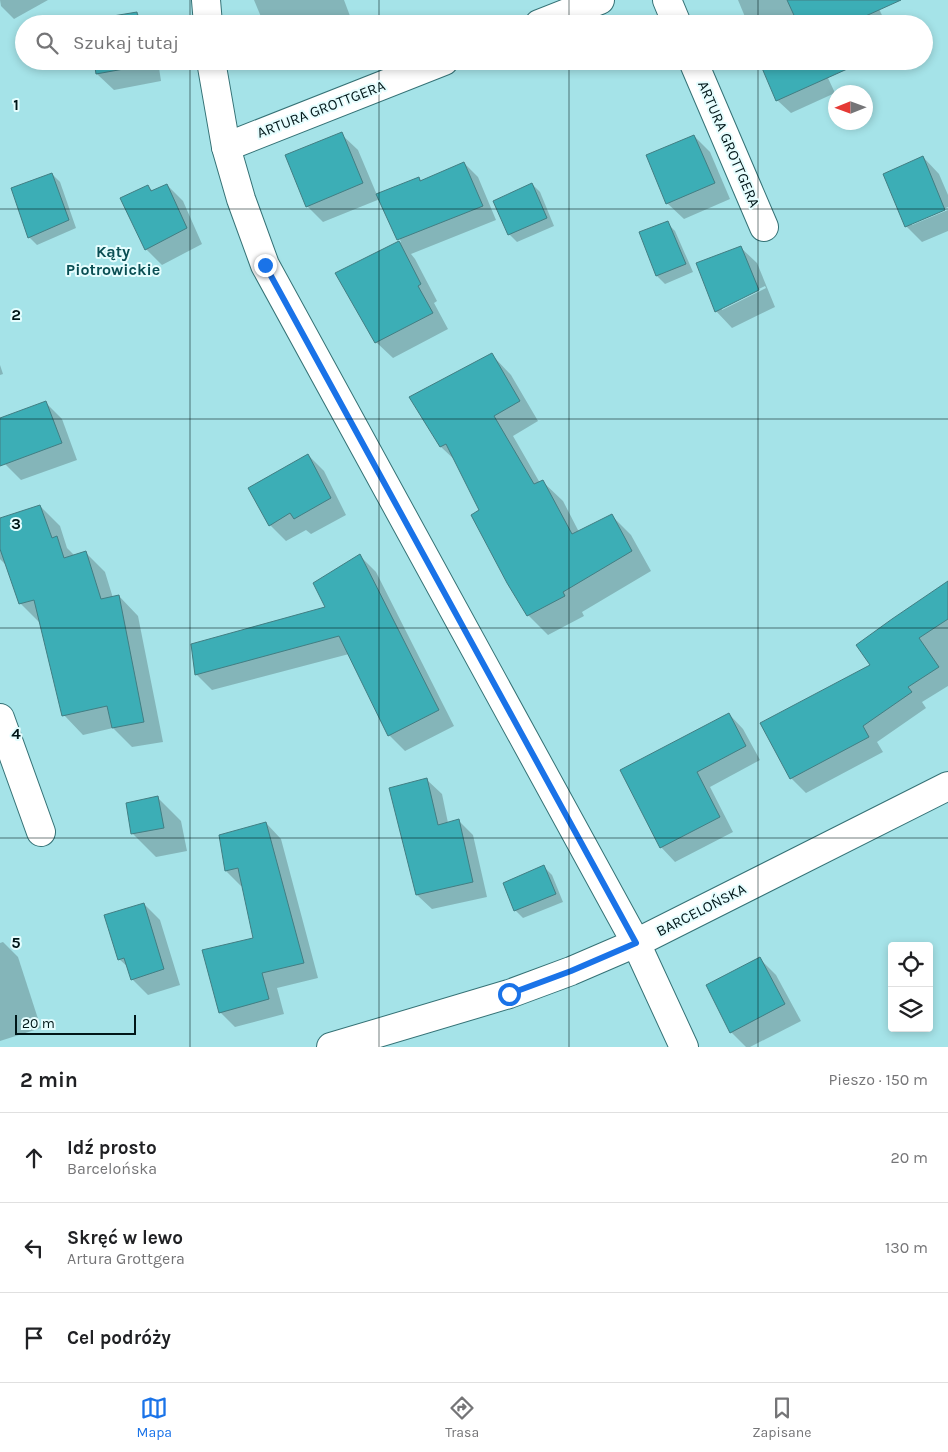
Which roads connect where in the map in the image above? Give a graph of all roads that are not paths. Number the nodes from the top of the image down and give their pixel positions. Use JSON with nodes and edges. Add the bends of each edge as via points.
{"nodes":[{"id":1,"x":206,"y":0,"type":"edge"},
{"id":2,"x":600,"y":0,"type":"edge"},
{"id":3,"x":667,"y":0,"type":"edge"},
{"id":4,"x":207,"y":15,"type":"edge"},
{"id":5,"x":562,"y":15,"type":"edge"},
{"id":6,"x":673,"y":15,"type":"edge"},
{"id":7,"x":213,"y":70,"type":"edge"},
{"id":8,"x":421,"y":70,"type":"edge"},
{"id":9,"x":697,"y":70,"type":"edge"},
{"id":10,"x":226,"y":147,"type":"junction"},
{"id":11,"x":764,"y":227,"type":"dead end"},
{"id":12,"x":0,"y":718,"type":"edge"},
{"id":13,"x":948,"y":786,"type":"edge"},
{"id":14,"x":41,"y":832,"type":"dead end"},
{"id":15,"x":636,"y":943,"type":"junction"},
{"id":16,"x":331,"y":1047,"type":"edge"},
{"id":17,"x":684,"y":1047,"type":"edge"}],
"edges":[{"from":1,"to":4,"type":"street"},
{"from":2,"to":5,"type":"street"},
{"from":3,"to":6,"type":"street"},
{"from":7,"to":10,"type":"street"},
{"from":8,"to":10,"type":"street","name":"ARTURA GROTTGERA"},
{"from":9,"to":11,"type":"street","name":"ARTURA GROTTGERA"},
{"from":10,"to":15,"type":"street","via":[[265,265]]},
{"from":12,"to":14,"type":"street"},
{"from":13,"to":15,"type":"street","name":"BARCELOŃSKA"},
{"from":15,"to":16,"type":"street","name":"BARCELOŃSKA","via":[[509,994]]},
{"from":15,"to":17,"type":"street"}]}
